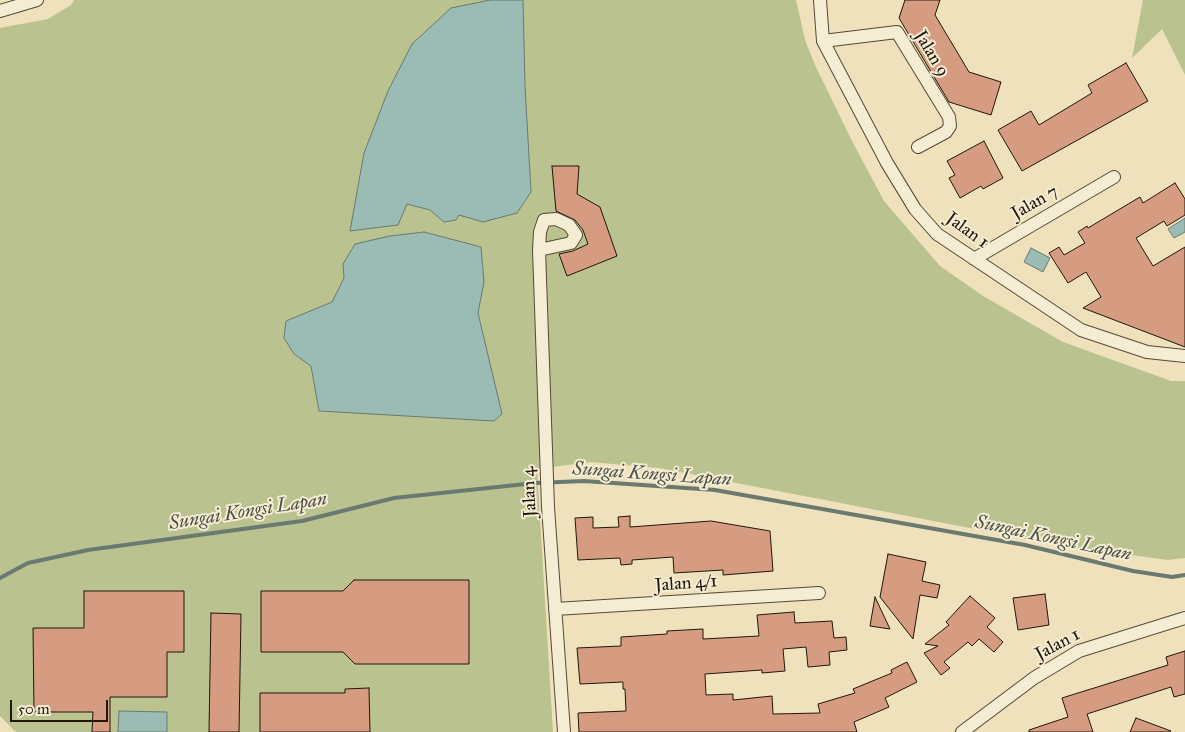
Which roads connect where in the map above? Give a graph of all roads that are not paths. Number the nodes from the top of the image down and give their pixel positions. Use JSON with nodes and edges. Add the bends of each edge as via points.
{"nodes":[{"id":1,"x":37,"y":0,"type":"edge"},
{"id":2,"x":820,"y":0,"type":"edge"},
{"id":3,"x":0,"y":11,"type":"edge"},
{"id":4,"x":824,"y":41,"type":"junction"},
{"id":5,"x":918,"y":147,"type":"dead end"},
{"id":6,"x":1114,"y":177,"type":"dead end"},
{"id":7,"x":539,"y":250,"type":"dead end"},
{"id":8,"x":974,"y":259,"type":"junction"},
{"id":9,"x":1185,"y":356,"type":"edge"},
{"id":10,"x":819,"y":593,"type":"dead end"},
{"id":11,"x":555,"y":603,"type":"junction"},
{"id":12,"x":1185,"y":618,"type":"edge"},
{"id":13,"x":564,"y":732,"type":"edge"},
{"id":14,"x":962,"y":732,"type":"edge"}],
"edges":[{"from":1,"to":3,"type":"street"},
{"from":2,"to":4,"type":"street","name":"Jalan 1"},
{"from":4,"to":5,"type":"street","name":"Jalan 9","via":[[897,32],[949,117],[950,126],[946,132]]},
{"from":4,"to":8,"type":"street","name":"Jalan 1","via":[[887,163],[915,209],[937,234]]},
{"from":6,"to":8,"type":"street","name":"Jalan 7"},
{"from":7,"to":11,"type":"street","name":"Jalan 4","via":[[548,507]]},
{"from":8,"to":9,"type":"street","name":"Jalan 1","via":[[1082,330],[1147,352]]},
{"from":10,"to":11,"type":"street","name":"Jalan 4/1"},
{"from":11,"to":13,"type":"street","name":"Jalan 4"},
{"from":12,"to":14,"type":"street","name":"Jalan 1","via":[[1079,651],[1034,678]]}]}
